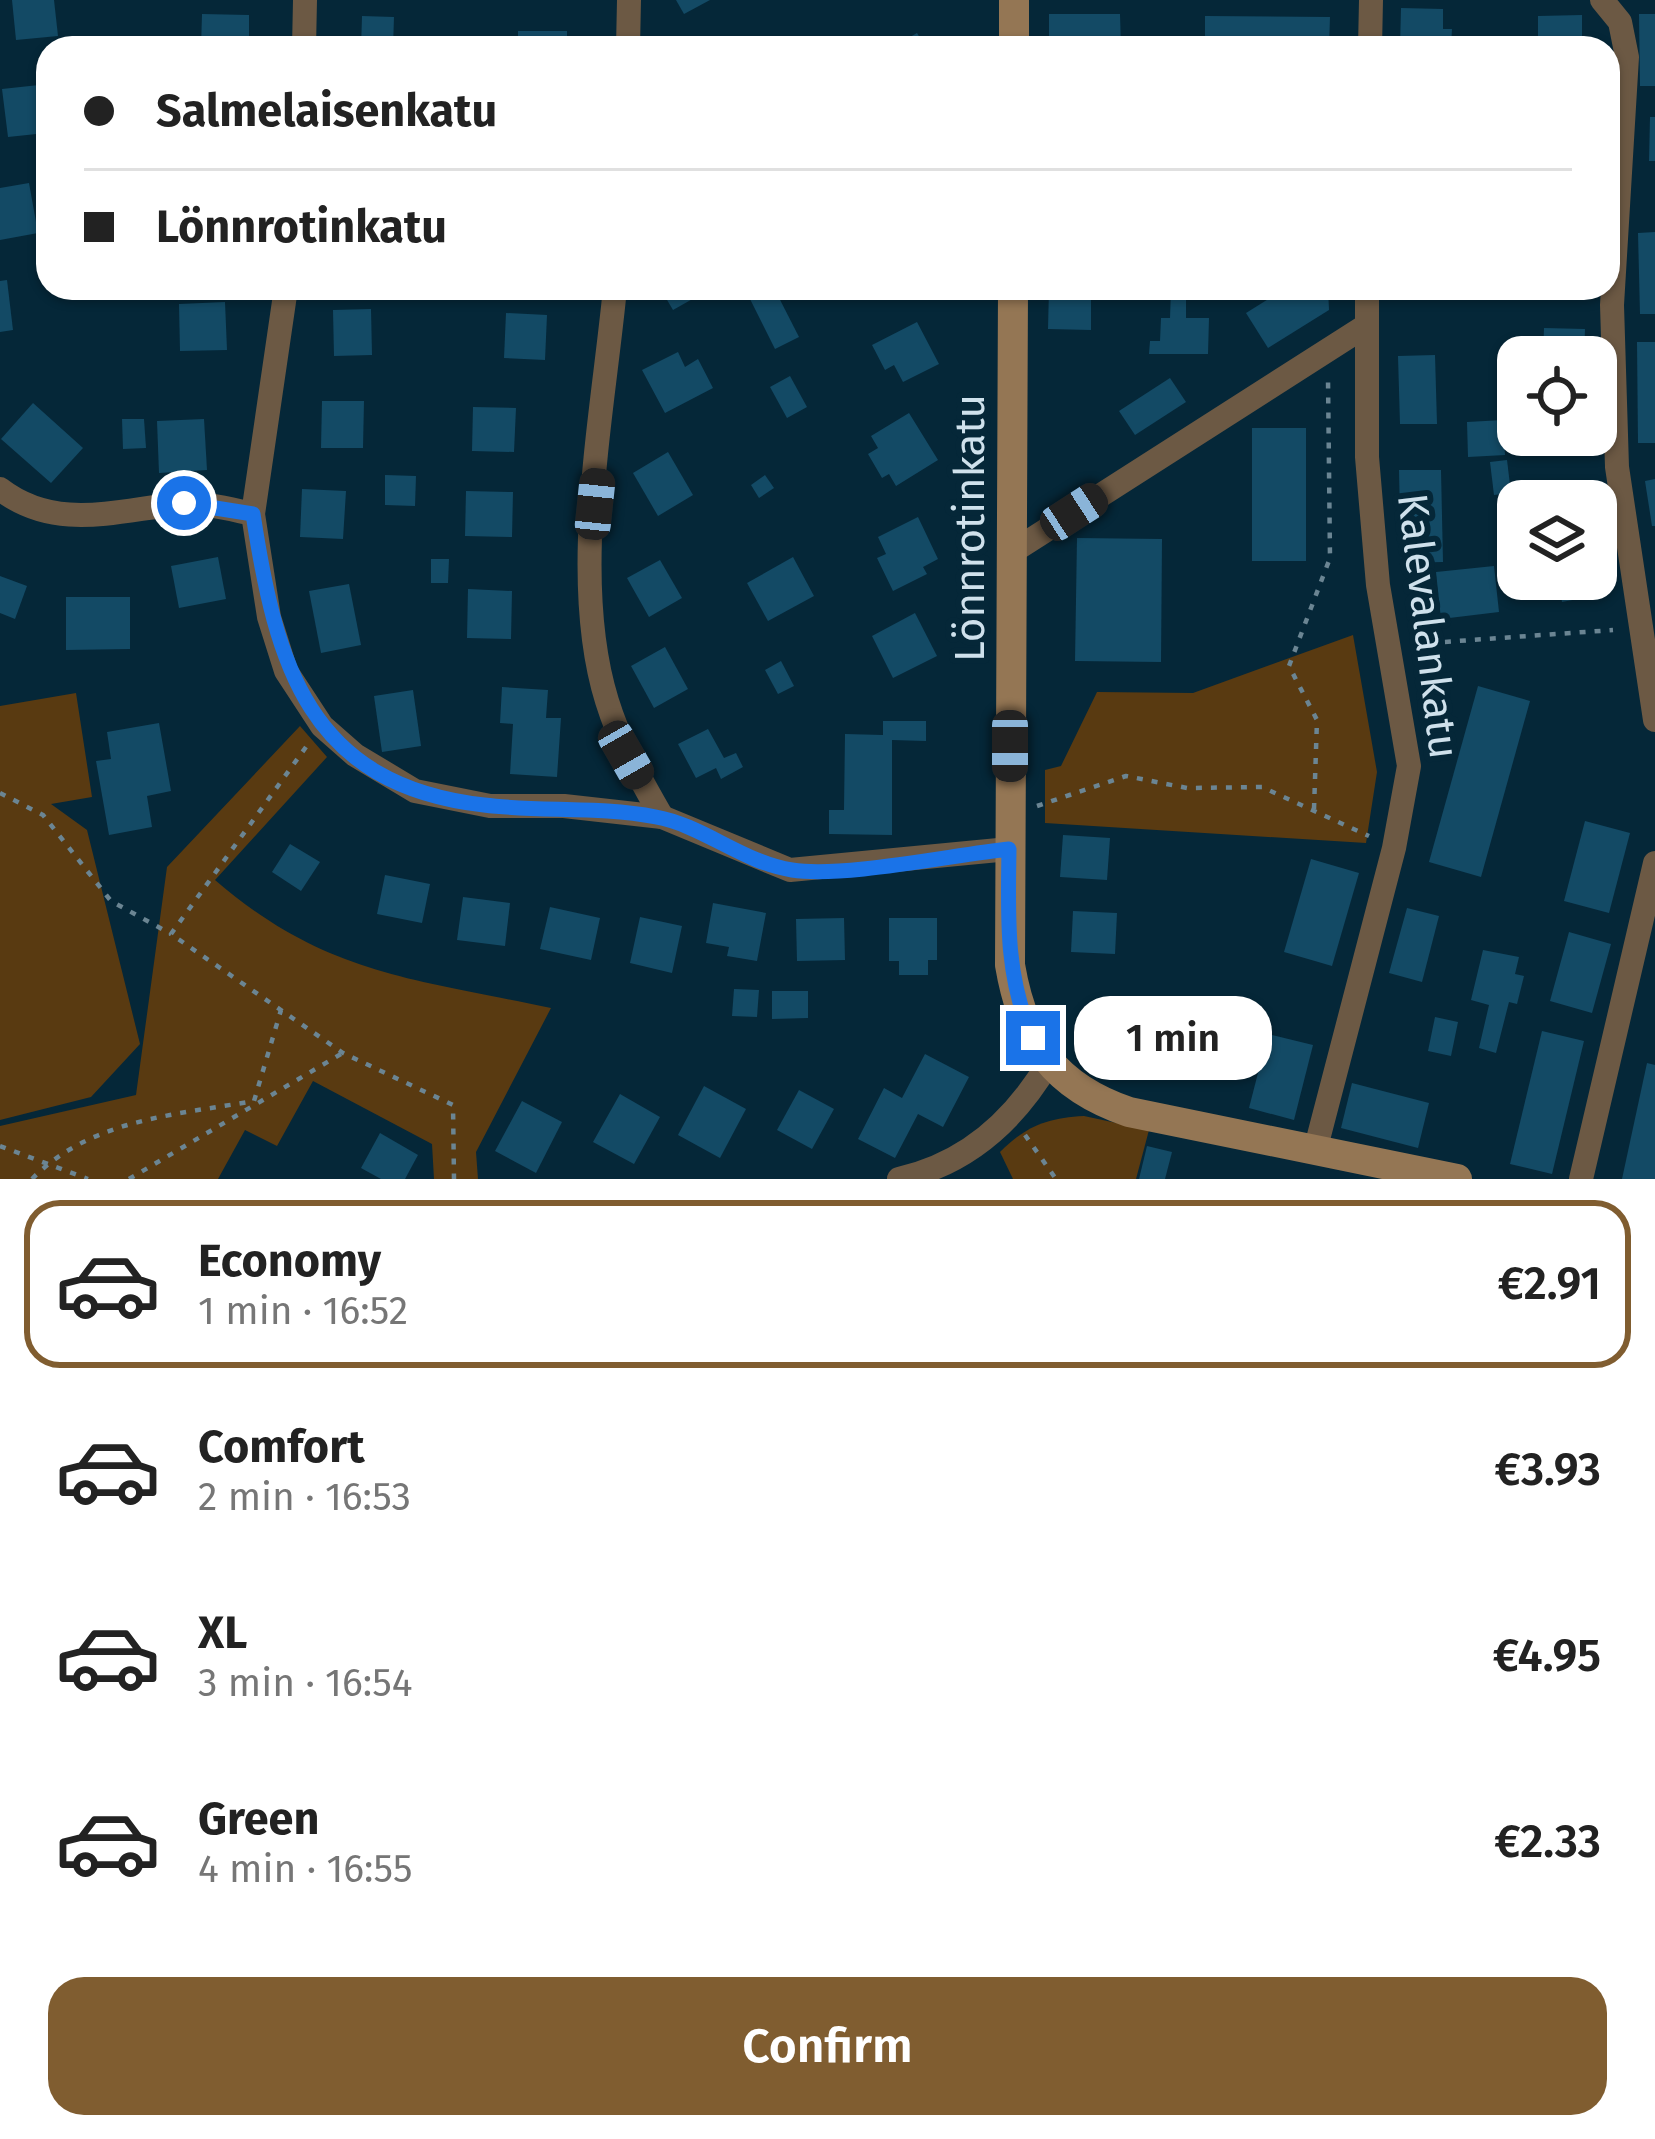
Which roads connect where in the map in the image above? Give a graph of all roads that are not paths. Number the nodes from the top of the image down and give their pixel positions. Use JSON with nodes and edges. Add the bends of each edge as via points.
{"nodes":[{"id":1,"x":305,"y":0,"type":"edge"},
{"id":2,"x":629,"y":0,"type":"edge"},
{"id":3,"x":1014,"y":0,"type":"edge"},
{"id":4,"x":1371,"y":0,"type":"edge"},
{"id":5,"x":1605,"y":2,"type":"edge"},
{"id":6,"x":304,"y":36,"type":"edge"},
{"id":7,"x":628,"y":36,"type":"edge"},
{"id":8,"x":1014,"y":36,"type":"edge"},
{"id":9,"x":1370,"y":36,"type":"edge"},
{"id":10,"x":1620,"y":173,"type":"edge"},
{"id":11,"x":284,"y":300,"type":"edge"},
{"id":12,"x":615,"y":300,"type":"edge"},
{"id":13,"x":1013,"y":300,"type":"edge"},
{"id":14,"x":1367,"y":300,"type":"edge"},
{"id":15,"x":1612,"y":300,"type":"edge"},
{"id":16,"x":1366,"y":325,"type":"junction"},
{"id":17,"x":0,"y":489,"type":"edge"},
{"id":18,"x":253,"y":514,"type":"junction"},
{"id":19,"x":1012,"y":552,"type":"junction"},
{"id":20,"x":1655,"y":720,"type":"edge"},
{"id":21,"x":662,"y":817,"type":"junction"},
{"id":22,"x":1009,"y":849,"type":"junction"},
{"id":23,"x":1655,"y":863,"type":"edge"},
{"id":24,"x":1049,"y":1062,"type":"junction"},
{"id":25,"x":1316,"y":1147,"type":"junction"},
{"id":26,"x":899,"y":1179,"type":"edge"},
{"id":27,"x":1310,"y":1179,"type":"edge"},
{"id":28,"x":1457,"y":1179,"type":"edge"},
{"id":29,"x":1581,"y":1179,"type":"edge"}],
"edges":[{"from":1,"to":6,"type":"street"},
{"from":2,"to":7,"type":"street"},
{"from":3,"to":8,"type":"street"},
{"from":4,"to":9,"type":"street"},
{"from":5,"to":10,"type":"street","via":[[1627,57]]},
{"from":11,"to":18,"type":"street"},
{"from":12,"to":21,"type":"street","via":[[592,618],[605,697]]},
{"from":13,"to":19,"type":"street","name":"Lönnrotinkatu"},
{"from":14,"to":16,"type":"street","name":"Kalevalankatu"},
{"from":15,"to":20,"type":"street","via":[[1617,467]]},
{"from":16,"to":19,"type":"street"},
{"from":16,"to":25,"type":"street","name":"Kalevalankatu","via":[[1366,457],[1378,585],[1409,766]]},
{"from":17,"to":18,"type":"street","via":[[52,513],[117,515],[184,503]]},
{"from":18,"to":21,"type":"street","via":[[286,671],[322,725],[385,777],[490,806]]},
{"from":19,"to":22,"type":"street","name":"Lönnrotinkatu"},
{"from":21,"to":22,"type":"street","via":[[790,870]]},
{"from":22,"to":24,"type":"street","name":"Lönnrotinkatu","via":[[1016,1003]]},
{"from":23,"to":29,"type":"street"},
{"from":24,"to":25,"type":"street","name":"Lönnrotinkatu","via":[[1091,1099],[1130,1112]]},
{"from":24,"to":26,"type":"street","via":[[1012,1117],[940,1168]]},
{"from":25,"to":27,"type":"street","name":"Kalevalankatu"},
{"from":25,"to":28,"type":"street"}]}
